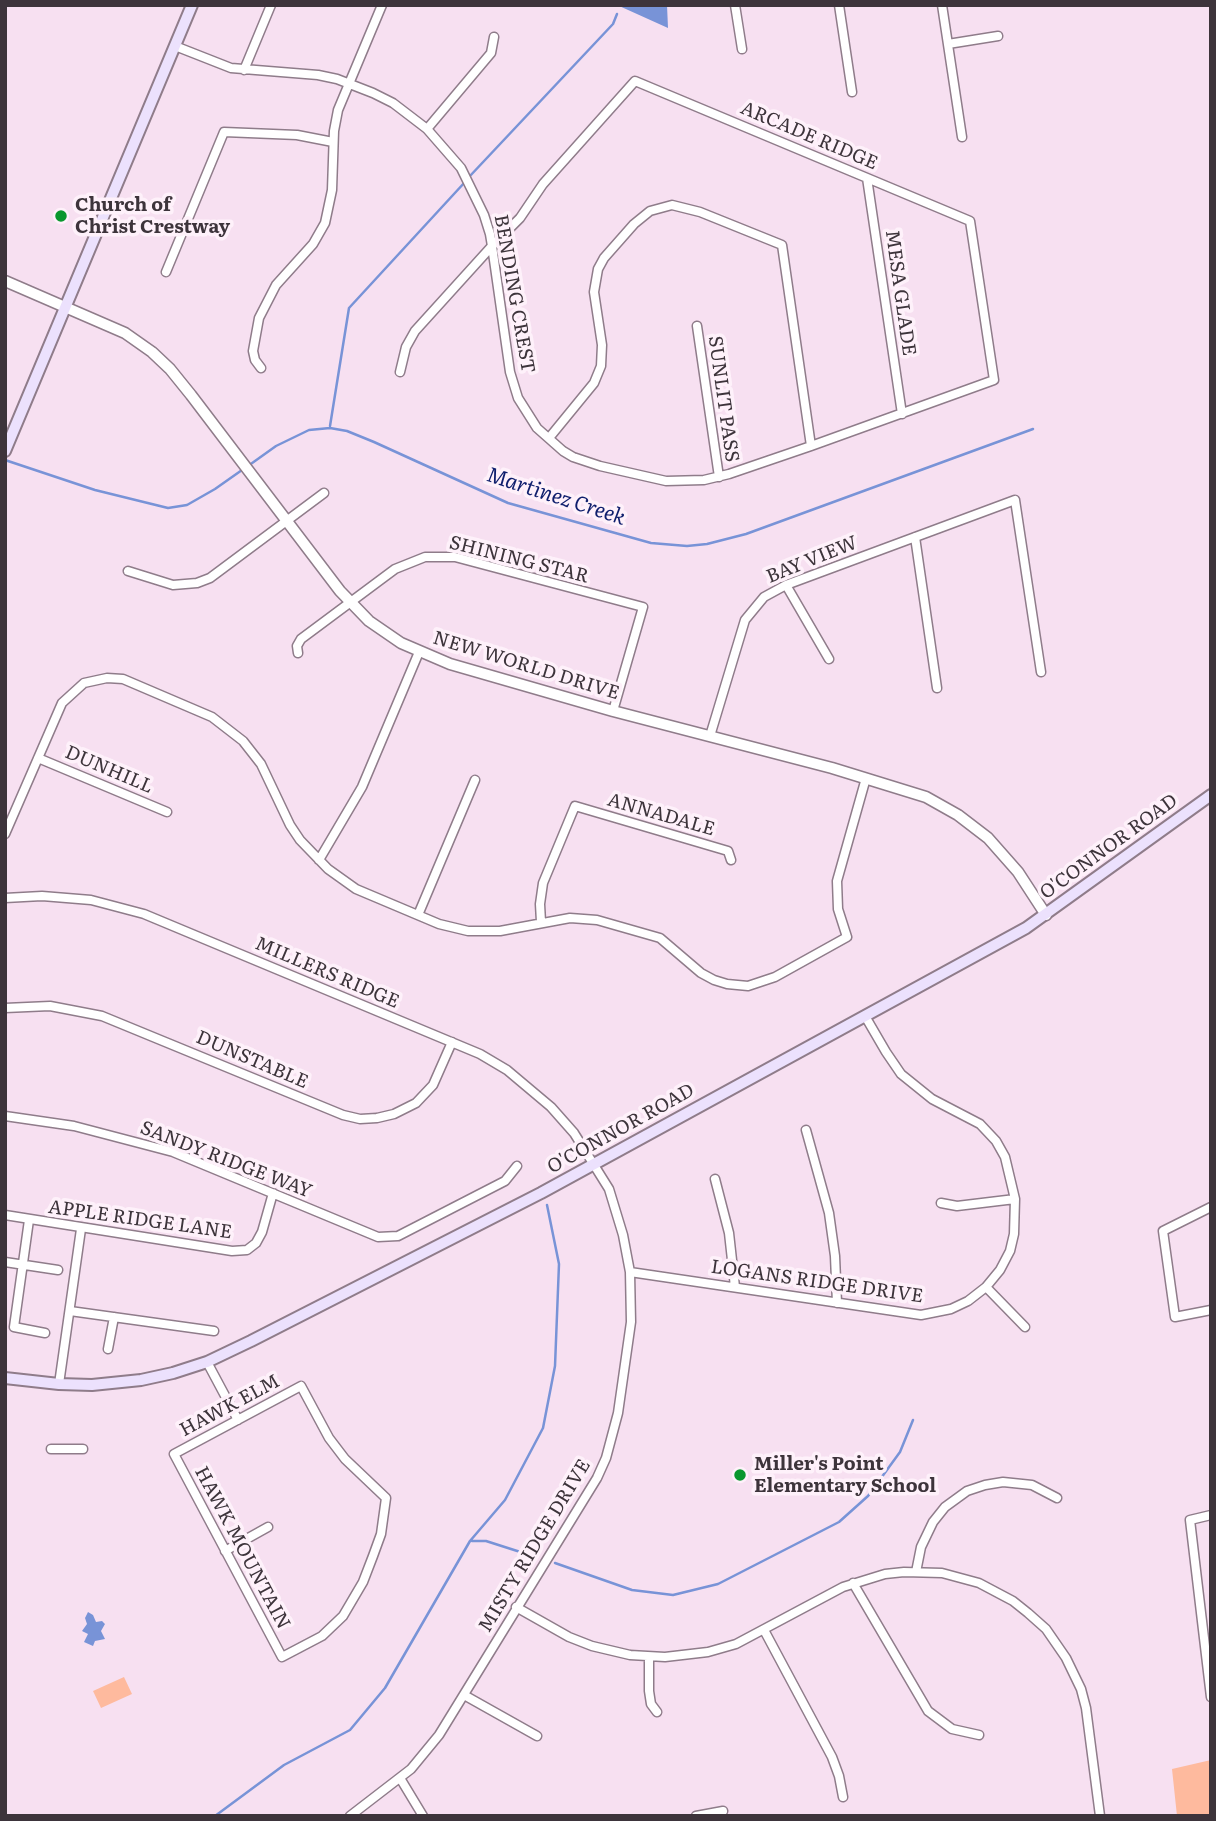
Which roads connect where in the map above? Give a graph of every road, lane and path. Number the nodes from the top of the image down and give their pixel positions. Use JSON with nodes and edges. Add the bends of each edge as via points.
{"nodes":[{"id":1,"x":192,"y":5,"type":"edge"},
{"id":2,"x":271,"y":5,"type":"edge"},
{"id":3,"x":382,"y":5,"type":"edge"},
{"id":4,"x":735,"y":5,"type":"edge"},
{"id":5,"x":839,"y":5,"type":"edge"},
{"id":6,"x":943,"y":5,"type":"edge"},
{"id":7,"x":998,"y":36,"type":"dead end"},
{"id":8,"x":494,"y":37,"type":"dead end"},
{"id":9,"x":948,"y":44,"type":"junction"},
{"id":10,"x":175,"y":46,"type":"junction"},
{"id":11,"x":742,"y":49,"type":"dead end"},
{"id":12,"x":244,"y":70,"type":"junction"},
{"id":13,"x":349,"y":84,"type":"junction"},
{"id":14,"x":852,"y":92,"type":"dead end"},
{"id":15,"x":427,"y":129,"type":"junction"},
{"id":16,"x":962,"y":137,"type":"dead end"},
{"id":17,"x":333,"y":142,"type":"junction"},
{"id":18,"x":867,"y":178,"type":"junction"},
{"id":19,"x":492,"y":246,"type":"junction"},
{"id":20,"x":166,"y":272,"type":"dead end"},
{"id":21,"x":5,"y":281,"type":"edge"},
{"id":22,"x":65,"y":306,"type":"junction"},
{"id":23,"x":697,"y":326,"type":"dead end"},
{"id":24,"x":261,"y":368,"type":"dead end"},
{"id":25,"x":400,"y":372,"type":"dead end"},
{"id":26,"x":994,"y":380,"type":"joint"},
{"id":27,"x":902,"y":414,"type":"junction"},
{"id":28,"x":549,"y":438,"type":"junction"},
{"id":29,"x":811,"y":446,"type":"junction"},
{"id":30,"x":5,"y":451,"type":"edge"},
{"id":31,"x":719,"y":477,"type":"junction"},
{"id":32,"x":324,"y":494,"type":"dead end"},
{"id":33,"x":287,"y":521,"type":"junction"},
{"id":34,"x":915,"y":537,"type":"junction"},
{"id":35,"x":128,"y":571,"type":"dead end"},
{"id":36,"x":786,"y":584,"type":"junction"},
{"id":37,"x":350,"y":602,"type":"junction"},
{"id":38,"x":419,"y":652,"type":"junction"},
{"id":39,"x":298,"y":653,"type":"dead end"},
{"id":40,"x":828,"y":659,"type":"dead end"},
{"id":41,"x":1041,"y":672,"type":"dead end"},
{"id":42,"x":937,"y":688,"type":"dead end"},
{"id":43,"x":613,"y":710,"type":"junction"},
{"id":44,"x":710,"y":736,"type":"junction"},
{"id":45,"x":38,"y":758,"type":"junction"},
{"id":46,"x":866,"y":778,"type":"junction"},
{"id":47,"x":475,"y":780,"type":"dead end"},
{"id":48,"x":1211,"y":795,"type":"edge"},
{"id":49,"x":167,"y":812,"type":"dead end"},
{"id":50,"x":5,"y":834,"type":"edge"},
{"id":51,"x":319,"y":860,"type":"junction"},
{"id":52,"x":732,"y":860,"type":"dead end"},
{"id":53,"x":5,"y":898,"type":"edge"},
{"id":54,"x":418,"y":915,"type":"junction"},
{"id":55,"x":1046,"y":915,"type":"junction"},
{"id":56,"x":541,"y":922,"type":"junction"},
{"id":57,"x":5,"y":1008,"type":"edge"},
{"id":58,"x":865,"y":1016,"type":"junction"},
{"id":59,"x":452,"y":1042,"type":"junction"},
{"id":60,"x":5,"y":1116,"type":"edge"},
{"id":61,"x":806,"y":1130,"type":"dead end"},
{"id":62,"x":595,"y":1163,"type":"junction"},
{"id":63,"x":517,"y":1166,"type":"dead end"},
{"id":64,"x":715,"y":1179,"type":"dead end"},
{"id":65,"x":273,"y":1193,"type":"junction"},
{"id":66,"x":1014,"y":1199,"type":"junction"},
{"id":67,"x":941,"y":1203,"type":"dead end"},
{"id":68,"x":1211,"y":1207,"type":"edge"},
{"id":69,"x":5,"y":1216,"type":"edge"},
{"id":70,"x":29,"y":1220,"type":"junction"},
{"id":71,"x":81,"y":1229,"type":"junction"},
{"id":72,"x":5,"y":1262,"type":"edge"},
{"id":73,"x":23,"y":1265,"type":"junction"},
{"id":74,"x":58,"y":1270,"type":"dead end"},
{"id":75,"x":630,"y":1272,"type":"junction"},
{"id":76,"x":735,"y":1287,"type":"junction"},
{"id":77,"x":986,"y":1287,"type":"junction"},
{"id":78,"x":837,"y":1303,"type":"junction"},
{"id":79,"x":1211,"y":1310,"type":"edge"},
{"id":80,"x":70,"y":1311,"type":"junction"},
{"id":81,"x":114,"y":1317,"type":"junction"},
{"id":82,"x":10,"y":1327,"type":"edge"},
{"id":83,"x":1025,"y":1327,"type":"dead end"},
{"id":84,"x":214,"y":1331,"type":"dead end"},
{"id":85,"x":45,"y":1333,"type":"dead end"},
{"id":86,"x":108,"y":1349,"type":"dead end"},
{"id":87,"x":207,"y":1362,"type":"junction"},
{"id":88,"x":5,"y":1378,"type":"edge"},
{"id":89,"x":59,"y":1384,"type":"junction"},
{"id":90,"x":238,"y":1420,"type":"junction"},
{"id":91,"x":51,"y":1449,"type":"dead end"},
{"id":92,"x":83,"y":1449,"type":"dead end"},
{"id":93,"x":174,"y":1454,"type":"joint"},
{"id":94,"x":1057,"y":1498,"type":"dead end"},
{"id":95,"x":1211,"y":1515,"type":"edge"},
{"id":96,"x":268,"y":1527,"type":"dead end"},
{"id":97,"x":225,"y":1551,"type":"junction"},
{"id":98,"x":916,"y":1572,"type":"junction"},
{"id":99,"x":853,"y":1583,"type":"junction"},
{"id":100,"x":516,"y":1607,"type":"junction"},
{"id":101,"x":764,"y":1630,"type":"junction"},
{"id":102,"x":282,"y":1657,"type":"joint"},
{"id":103,"x":649,"y":1657,"type":"junction"},
{"id":104,"x":464,"y":1695,"type":"junction"},
{"id":105,"x":1211,"y":1697,"type":"edge"},
{"id":106,"x":657,"y":1712,"type":"dead end"},
{"id":107,"x":979,"y":1735,"type":"dead end"},
{"id":108,"x":537,"y":1736,"type":"dead end"},
{"id":109,"x":400,"y":1778,"type":"junction"},
{"id":110,"x":843,"y":1797,"type":"dead end"},
{"id":111,"x":723,"y":1811,"type":"dead end"},
{"id":112,"x":351,"y":1816,"type":"edge"},
{"id":113,"x":424,"y":1816,"type":"edge"},
{"id":114,"x":696,"y":1816,"type":"edge"},
{"id":115,"x":1100,"y":1816,"type":"edge"}],
"edges":[{"from":1,"to":10,"type":"main road"},
{"from":2,"to":12,"type":"street"},
{"from":3,"to":13,"type":"street"},
{"from":4,"to":11,"type":"street"},
{"from":5,"to":14,"type":"street"},
{"from":6,"to":9,"type":"street"},
{"from":7,"to":9,"type":"street"},
{"from":8,"to":15,"type":"street","via":[[491,53]]},
{"from":9,"to":16,"type":"street"},
{"from":10,"to":12,"type":"street","name":"BENDING CREST"},
{"from":10,"to":22,"type":"main road"},
{"from":12,"to":13,"type":"street","name":"BENDING CREST","via":[[318,75]]},
{"from":13,"to":15,"type":"street","name":"BENDING CREST","via":[[393,103]]},
{"from":13,"to":17,"type":"street","via":[[338,110]]},
{"from":15,"to":19,"type":"street","name":"BENDING CREST","via":[[461,168],[484,215]]},
{"from":17,"to":20,"type":"street","via":[[297,135],[224,132]]},
{"from":17,"to":24,"type":"street","via":[[332,190],[325,223],[313,244],[276,285],[259,318],[253,351]]},
{"from":18,"to":19,"type":"street","name":"ARCADE RIDGE","via":[[635,81]]},
{"from":18,"to":26,"type":"street","name":"ARCADE RIDGE","via":[[970,221]]},
{"from":18,"to":27,"type":"street","name":"MESA GLADE"},
{"from":19,"to":25,"type":"street","via":[[415,331],[405,347]]},
{"from":19,"to":28,"type":"street","name":"BENDING CREST","via":[[510,372],[526,412]]},
{"from":21,"to":22,"type":"street","name":"NEW WORLD DRIVE"},
{"from":22,"to":30,"type":"main road"},
{"from":22,"to":33,"type":"street","name":"NEW WORLD DRIVE","via":[[125,333],[152,352]]},
{"from":23,"to":31,"type":"street","name":"SUNLIT PASS"},
{"from":26,"to":27,"type":"street","name":"BENDING CREST"},
{"from":27,"to":29,"type":"street","name":"BENDING CREST"},
{"from":28,"to":29,"type":"street","via":[[594,383],[601,366],[594,292],[604,258],[650,211],[672,205],[782,245]]},
{"from":28,"to":31,"type":"street","name":"BENDING CREST","via":[[573,457],[638,476],[683,482]]},
{"from":29,"to":31,"type":"street","name":"BENDING CREST"},
{"from":32,"to":33,"type":"street"},
{"from":33,"to":35,"type":"street","via":[[221,571],[197,583],[165,584]]},
{"from":33,"to":37,"type":"street","name":"NEW WORLD DRIVE"},
{"from":34,"to":36,"type":"street","name":"BAY VIEW"},
{"from":34,"to":41,"type":"street","name":"BAY VIEW","via":[[1015,500]]},
{"from":34,"to":42,"type":"street"},
{"from":36,"to":40,"type":"street"},
{"from":36,"to":44,"type":"street","name":"BAY VIEW","via":[[764,597],[745,620]]},
{"from":37,"to":38,"type":"street","name":"NEW WORLD DRIVE","via":[[379,629]]},
{"from":37,"to":39,"type":"street","name":"SHINING STAR","via":[[301,639]]},
{"from":37,"to":43,"type":"street","name":"SHINING STAR","via":[[404,564],[445,556],[643,607]]},
{"from":38,"to":43,"type":"street","name":"NEW WORLD DRIVE"},
{"from":38,"to":51,"type":"street","via":[[362,787]]},
{"from":43,"to":44,"type":"street","name":"NEW WORLD DRIVE"},
{"from":44,"to":46,"type":"street","name":"NEW WORLD DRIVE"},
{"from":45,"to":49,"type":"street","name":"DUNHILL"},
{"from":45,"to":50,"type":"street"},
{"from":45,"to":51,"type":"street","via":[[62,703],[84,683],[122,679],[195,709],[243,741],[261,764],[290,825]]},
{"from":46,"to":55,"type":"street","name":"NEW WORLD DRIVE","via":[[926,797],[971,824],[1003,853]]},
{"from":46,"to":56,"type":"street","via":[[837,881],[838,909],[848,937],[768,980],[735,986],[707,977],[667,942],[597,919]]},
{"from":47,"to":54,"type":"street"},
{"from":48,"to":55,"type":"main road","name":"O'CONNOR ROAD"},
{"from":51,"to":54,"type":"street","via":[[356,889]]},
{"from":52,"to":56,"type":"street","name":"ANNADALE","via":[[728,851],[575,806],[541,890]]},
{"from":53,"to":59,"type":"street","name":"MILLERS RIDGE","via":[[90,900],[144,914]]},
{"from":54,"to":56,"type":"street","via":[[452,928],[484,932]]},
{"from":55,"to":58,"type":"main road","name":"O'CONNOR ROAD"},
{"from":57,"to":59,"type":"street","name":"DUNSTABLE","via":[[50,1006],[103,1016],[360,1119],[394,1115],[416,1103],[437,1078]]},
{"from":58,"to":62,"type":"main road","name":"O'CONNOR ROAD"},
{"from":58,"to":66,"type":"street","name":"LOGANS RIDGE DRIVE","via":[[893,1064],[911,1084],[971,1118],[996,1141],[1010,1169]]},
{"from":59,"to":62,"type":"street","name":"MILLERS RIDGE","via":[[508,1070],[529,1087],[574,1133]]},
{"from":60,"to":65,"type":"street","name":"SANDY RIDGE WAY","via":[[74,1126],[146,1144]]},
{"from":61,"to":78,"type":"street","via":[[829,1213]]},
{"from":62,"to":75,"type":"street","name":"MISTY RIDGE DRIVE","via":[[618,1215]]},
{"from":62,"to":87,"type":"main road","name":"O'CONNOR ROAD"},
{"from":63,"to":65,"type":"street","name":"SANDY RIDGE WAY","via":[[505,1181],[398,1236],[350,1230]]},
{"from":64,"to":76,"type":"street","via":[[729,1233]]},
{"from":65,"to":71,"type":"street","name":"APPLE RIDGE LANE","via":[[262,1232],[247,1251]]},
{"from":66,"to":67,"type":"street","via":[[957,1206]]},
{"from":66,"to":77,"type":"street","name":"LOGANS RIDGE DRIVE","via":[[1010,1251]]},
{"from":68,"to":79,"type":"street","via":[[1163,1231],[1175,1317]]},
{"from":69,"to":70,"type":"street","name":"APPLE RIDGE LANE"},
{"from":70,"to":71,"type":"street","name":"APPLE RIDGE LANE"},
{"from":70,"to":73,"type":"street"},
{"from":71,"to":80,"type":"street"},
{"from":72,"to":73,"type":"street"},
{"from":73,"to":74,"type":"street"},
{"from":73,"to":82,"type":"street"},
{"from":75,"to":76,"type":"street","name":"LOGANS RIDGE DRIVE"},
{"from":75,"to":100,"type":"street","name":"MISTY RIDGE DRIVE","via":[[629,1350],[606,1458]]},
{"from":76,"to":78,"type":"street","name":"LOGANS RIDGE DRIVE"},
{"from":77,"to":78,"type":"street","name":"LOGANS RIDGE DRIVE","via":[[959,1306],[931,1314]]},
{"from":77,"to":83,"type":"street"},
{"from":80,"to":81,"type":"street"},
{"from":80,"to":89,"type":"street"},
{"from":81,"to":84,"type":"street"},
{"from":81,"to":86,"type":"street"},
{"from":82,"to":85,"type":"street"},
{"from":87,"to":89,"type":"main road","name":"O'CONNOR ROAD","via":[[141,1380]]},
{"from":87,"to":90,"type":"street"},
{"from":88,"to":89,"type":"main road","name":"O'CONNOR ROAD"},
{"from":90,"to":93,"type":"street","name":"HAWK ELM"},
{"from":90,"to":102,"type":"street","name":"HAWK ELM","via":[[301,1386],[329,1438],[386,1498],[373,1556],[343,1616],[323,1636]]},
{"from":91,"to":92,"type":"street"},
{"from":93,"to":97,"type":"street","name":"HAWK MOUNTAIN"},
{"from":94,"to":98,"type":"street","via":[[1032,1485],[1003,1482],[967,1491],[933,1521]]},
{"from":95,"to":105,"type":"street","via":[[1190,1520]]},
{"from":96,"to":97,"type":"street"},
{"from":97,"to":102,"type":"street","name":"HAWK MOUNTAIN"},
{"from":98,"to":99,"type":"street"},
{"from":98,"to":115,"type":"street","via":[[961,1577],[997,1591],[1028,1613],[1057,1643],[1086,1708]]},
{"from":99,"to":101,"type":"street"},
{"from":99,"to":107,"type":"street","via":[[928,1712],[952,1729]]},
{"from":100,"to":103,"type":"street","via":[[592,1646]]},
{"from":100,"to":104,"type":"street","name":"MISTY RIDGE DRIVE"},
{"from":101,"to":103,"type":"street","via":[[708,1652]]},
{"from":101,"to":110,"type":"street","via":[[832,1757]]},
{"from":103,"to":106,"type":"street","via":[[649,1691]]},
{"from":104,"to":108,"type":"street"},
{"from":104,"to":109,"type":"street","name":"MISTY RIDGE DRIVE","via":[[428,1750]]},
{"from":109,"to":112,"type":"street","name":"MISTY RIDGE DRIVE"},
{"from":109,"to":113,"type":"street"},
{"from":111,"to":114,"type":"street"}]}
